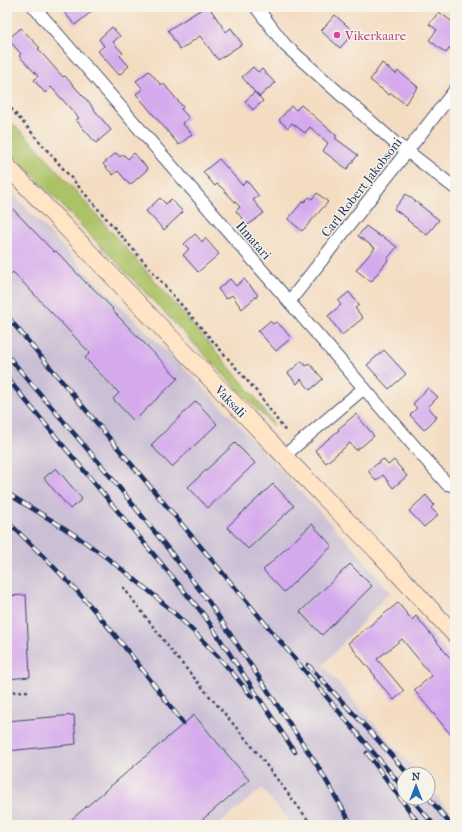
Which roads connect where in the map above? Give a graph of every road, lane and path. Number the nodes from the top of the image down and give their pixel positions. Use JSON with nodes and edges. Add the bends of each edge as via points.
{"nodes":[{"id":1,"x":34,"y":7,"type":"edge"},
{"id":2,"x":256,"y":7,"type":"edge"},
{"id":3,"x":455,"y":90,"type":"edge"},
{"id":4,"x":7,"y":104,"type":"edge"},
{"id":5,"x":407,"y":151,"type":"junction"},
{"id":6,"x":7,"y":166,"type":"edge"},
{"id":7,"x":455,"y":188,"type":"edge"},
{"id":8,"x":289,"y":302,"type":"junction"},
{"id":9,"x":364,"y":388,"type":"junction"},
{"id":10,"x":297,"y":445,"type":"junction"},
{"id":11,"x":284,"y":456,"type":"junction"},
{"id":12,"x":455,"y":486,"type":"edge"},
{"id":13,"x":123,"y":587,"type":"dead end"},
{"id":14,"x":455,"y":635,"type":"edge"},
{"id":15,"x":28,"y":691,"type":"dead end"},
{"id":16,"x":7,"y":692,"type":"edge"},
{"id":17,"x":312,"y":825,"type":"edge"}],
"edges":[{"from":1,"to":8,"type":"street","name":"Ilmatari"},
{"from":2,"to":5,"type":"street","via":[[286,45]]},
{"from":3,"to":5,"type":"street","name":"Carl Robert Jakobsoni"},
{"from":4,"to":10,"type":"path","via":[[252,386]]},
{"from":5,"to":7,"type":"street"},
{"from":5,"to":8,"type":"street","name":"Carl Robert Jakobsoni"},
{"from":6,"to":11,"type":"street","name":"Vaksali"},
{"from":8,"to":9,"type":"street","name":"Ilmatari"},
{"from":9,"to":10,"type":"street"},
{"from":9,"to":12,"type":"street","name":"Ilmatari","via":[[447,484]]},
{"from":10,"to":11,"type":"street"},
{"from":11,"to":14,"type":"street","name":"Vaksali"},
{"from":13,"to":17,"type":"path"},
{"from":15,"to":16,"type":"path"}]}
